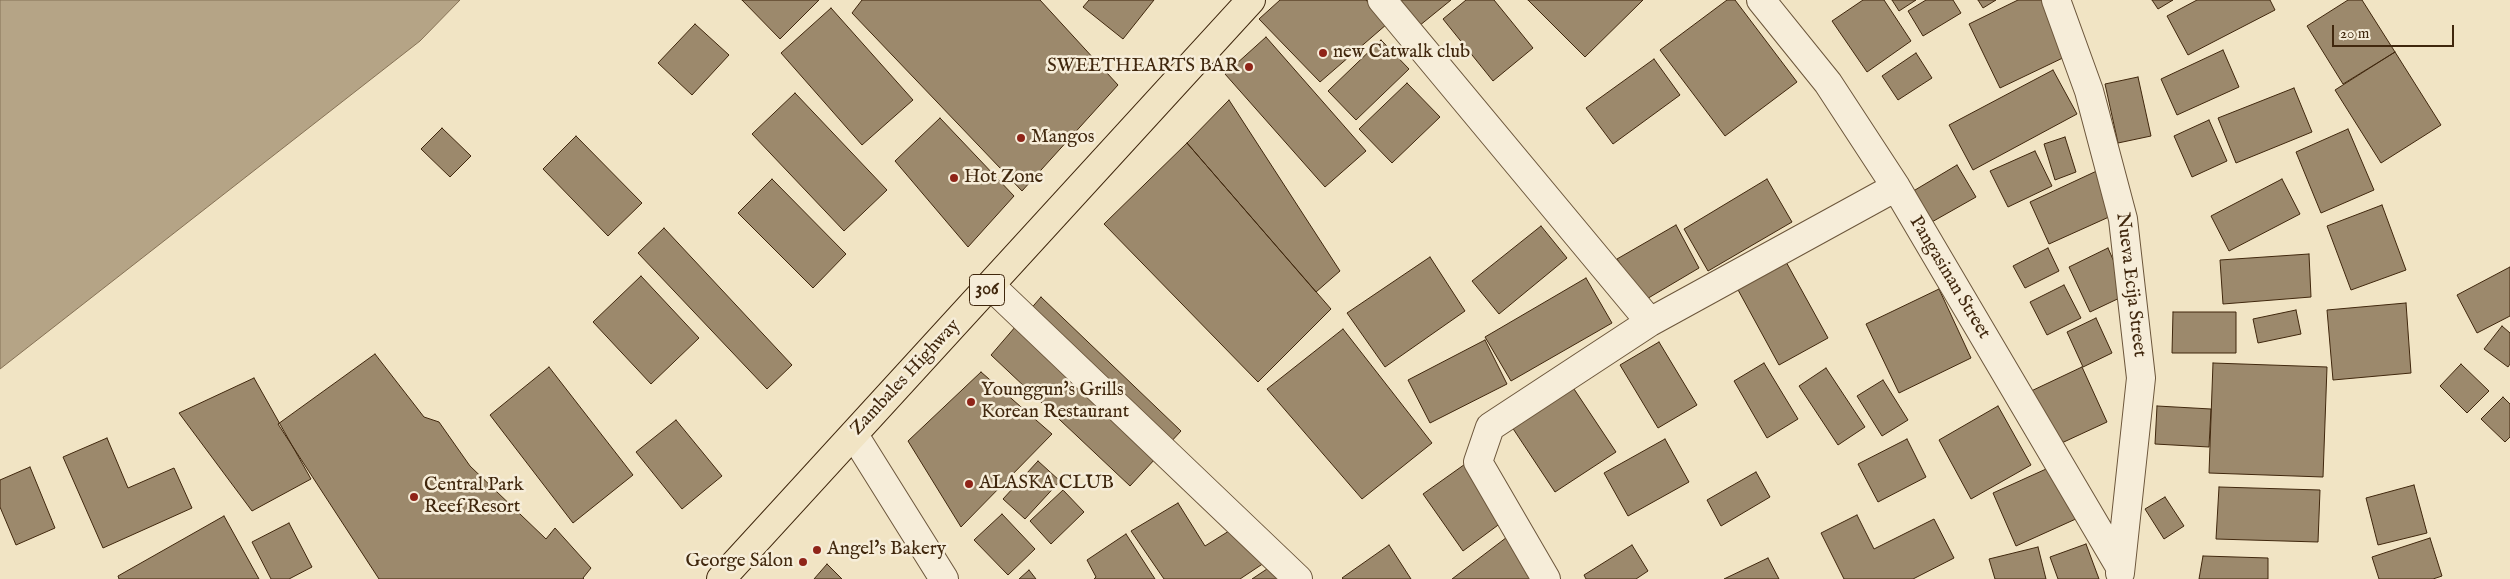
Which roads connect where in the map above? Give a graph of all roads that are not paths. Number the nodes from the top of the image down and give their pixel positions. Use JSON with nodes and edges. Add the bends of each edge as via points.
{"nodes":[{"id":1,"x":1252,"y":0,"type":"edge"},
{"id":2,"x":1382,"y":0,"type":"edge"},
{"id":3,"x":1761,"y":0,"type":"edge"},
{"id":4,"x":2056,"y":0,"type":"edge"},
{"id":5,"x":1896,"y":187,"type":"junction"},
{"id":6,"x":991,"y":286,"type":"junction"},
{"id":7,"x":1650,"y":322,"type":"junction"},
{"id":8,"x":854,"y":435,"type":"junction"},
{"id":9,"x":2120,"y":573,"type":"edge"},
{"id":10,"x":721,"y":579,"type":"edge"},
{"id":11,"x":944,"y":579,"type":"edge"},
{"id":12,"x":1298,"y":579,"type":"edge"},
{"id":13,"x":1546,"y":579,"type":"edge"}],
"edges":[{"from":1,"to":6,"type":"main road","name":"Zambales Highway","number":"306"},
{"from":2,"to":7,"type":"street"},
{"from":3,"to":5,"type":"street","name":"Pangasinan Street","via":[[1828,83]]},
{"from":4,"to":9,"type":"street","name":"Nueva Ecija Street","via":[[2089,91],[2124,228],[2141,378]]},
{"from":5,"to":7,"type":"street"},
{"from":5,"to":9,"type":"street","name":"Pangasinan Street"},
{"from":6,"to":8,"type":"main road","name":"Zambales Highway","number":"306"},
{"from":6,"to":12,"type":"street"},
{"from":7,"to":13,"type":"street","via":[[1490,427],[1478,462]]},
{"from":8,"to":10,"type":"main road","name":"Zambales Highway","number":"306"},
{"from":8,"to":11,"type":"street"}]}
